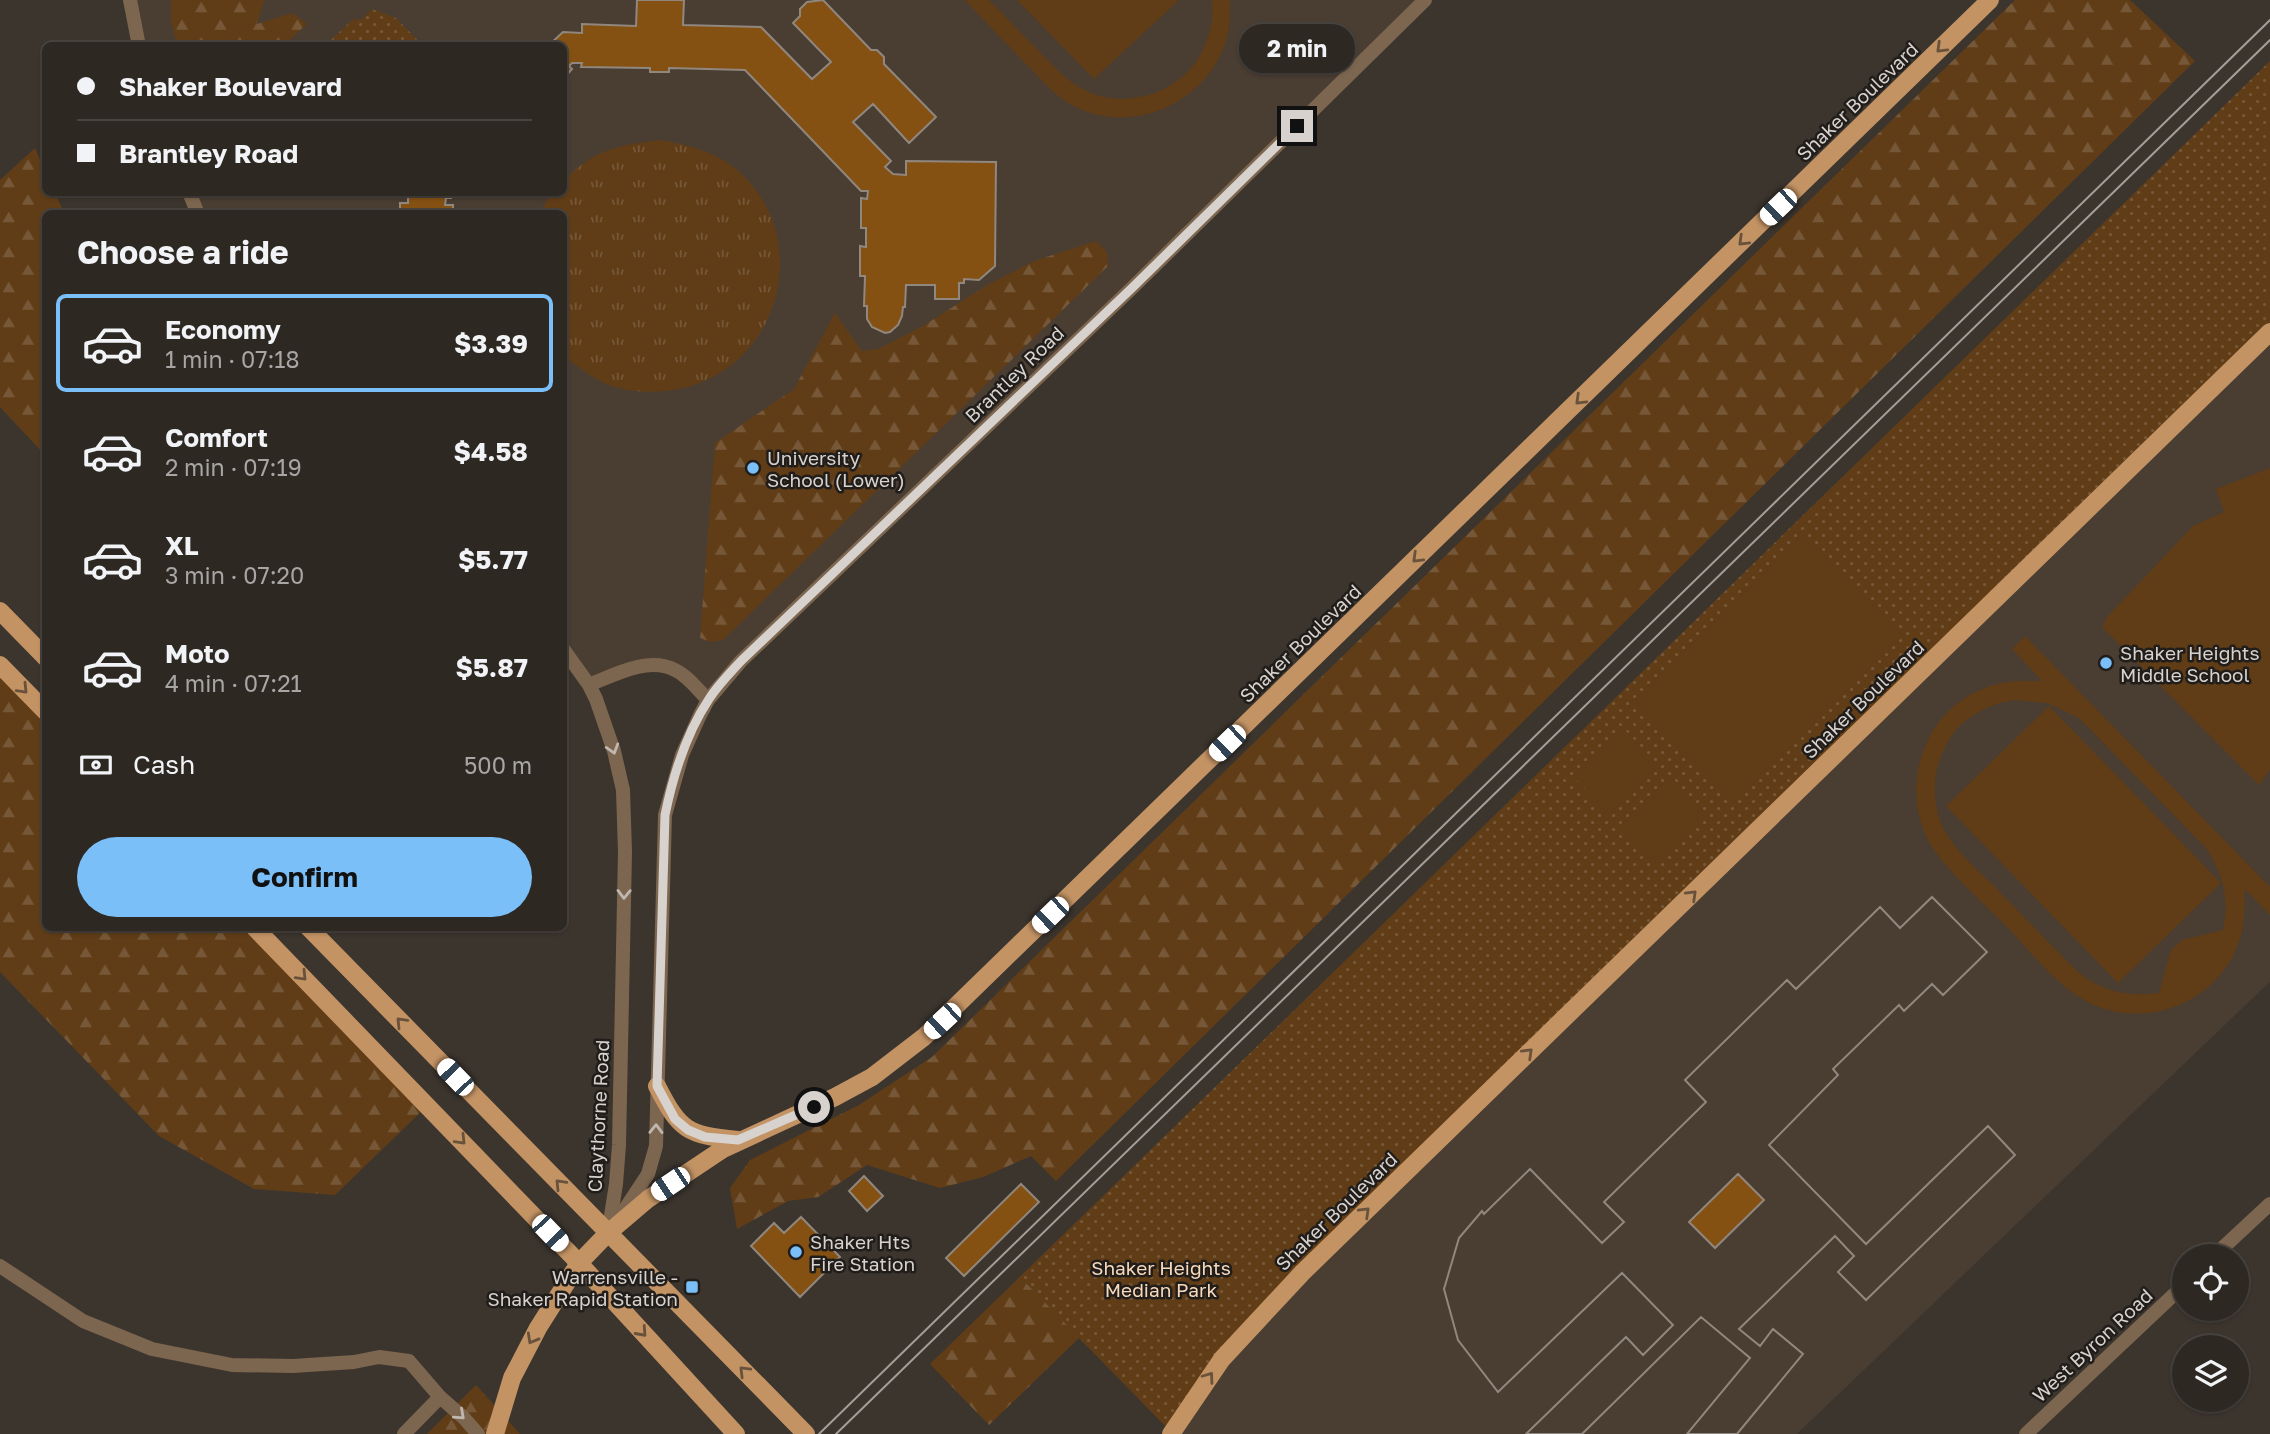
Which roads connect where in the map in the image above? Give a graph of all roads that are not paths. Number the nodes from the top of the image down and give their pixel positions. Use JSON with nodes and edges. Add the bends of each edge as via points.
{"nodes":[{"id":1,"x":130,"y":0,"type":"edge"},
{"id":2,"x":1425,"y":0,"type":"edge"},
{"id":3,"x":1990,"y":0,"type":"edge"},
{"id":4,"x":138,"y":42,"type":"edge"},
{"id":5,"x":2270,"y":332,"type":"edge"},
{"id":6,"x":0,"y":611,"type":"edge"},
{"id":7,"x":42,"y":654,"type":"edge"},
{"id":8,"x":567,"y":654,"type":"edge"},
{"id":9,"x":0,"y":665,"type":"edge"},
{"id":10,"x":589,"y":685,"type":"junction"},
{"id":11,"x":708,"y":700,"type":"junction"},
{"id":12,"x":42,"y":708,"type":"edge"},
{"id":13,"x":668,"y":800,"type":"joint"},
{"id":14,"x":258,"y":931,"type":"edge"},
{"id":15,"x":312,"y":931,"type":"edge"},
{"id":16,"x":657,"y":1086,"type":"junction"},
{"id":17,"x":738,"y":1140,"type":"junction"},
{"id":18,"x":2270,"y":1203,"type":"edge"},
{"id":19,"x":608,"y":1233,"type":"junction"},
{"id":20,"x":2227,"y":1244,"type":"edge"},
{"id":21,"x":579,"y":1263,"type":"junction"},
{"id":22,"x":0,"y":1266,"type":"edge"},
{"id":23,"x":2172,"y":1296,"type":"edge"},
{"id":24,"x":440,"y":1397,"type":"junction"},
{"id":25,"x":735,"y":1433,"type":"edge"},
{"id":26,"x":404,"y":1434,"type":"edge"},
{"id":27,"x":478,"y":1434,"type":"edge"},
{"id":28,"x":495,"y":1434,"type":"edge"},
{"id":29,"x":806,"y":1434,"type":"edge"},
{"id":30,"x":1171,"y":1434,"type":"edge"},
{"id":31,"x":2026,"y":1434,"type":"edge"}],
"edges":[{"from":1,"to":4,"type":"street"},
{"from":2,"to":11,"type":"street","name":"Brantley Road","via":[[741,661]]},
{"from":3,"to":17,"type":"main road","name":"Shaker Boulevard","one_way":true,"via":[[924,1038],[854,1087]]},
{"from":30,"to":5,"type":"main road","name":"Shaker Boulevard","one_way":true,"via":[[1222,1359],[1302,1273]]},
{"from":6,"to":7,"type":"main road"},
{"from":8,"to":10,"type":"street","name":"Claythorne Road"},
{"from":9,"to":12,"type":"main road","one_way":true},
{"from":10,"to":11,"type":"street","via":[[637,667],[659,665],[678,671]]},
{"from":10,"to":19,"type":"street","name":"Claythorne Road","one_way":true,"via":[[619,771],[625,826],[619,1146]]},
{"from":11,"to":13,"type":"street","name":"Brantley Road","via":[[682,755]]},
{"from":13,"to":16,"type":"street","name":"Claythorne Road","via":[[663,832]]},
{"from":14,"to":21,"type":"main road","one_way":true},
{"from":19,"to":15,"type":"main road","one_way":true},
{"from":16,"to":17,"type":"main road","via":[[671,1113],[688,1130],[705,1137]]},
{"from":19,"to":16,"type":"street","name":"Claythorne Road","one_way":true,"via":[[652,1163]]},
{"from":17,"to":19,"type":"main road","name":"Shaker Boulevard","via":[[648,1199]]},
{"from":18,"to":20,"type":"street"},
{"from":19,"to":21,"type":"main road","name":"Shaker Boulevard"},
{"from":29,"to":19,"type":"main road","one_way":true},
{"from":21,"to":25,"type":"main road","one_way":true},
{"from":21,"to":28,"type":"main road","name":"Shaker Boulevard","one_way":true,"via":[[524,1353]]},
{"from":22,"to":24,"type":"street","via":[[83,1321],[152,1349],[232,1365],[293,1366],[379,1357],[409,1362]]},
{"from":23,"to":31,"type":"street","name":"West Byron Road"},
{"from":24,"to":26,"type":"street"},
{"from":24,"to":27,"type":"street","one_way":true}]}
